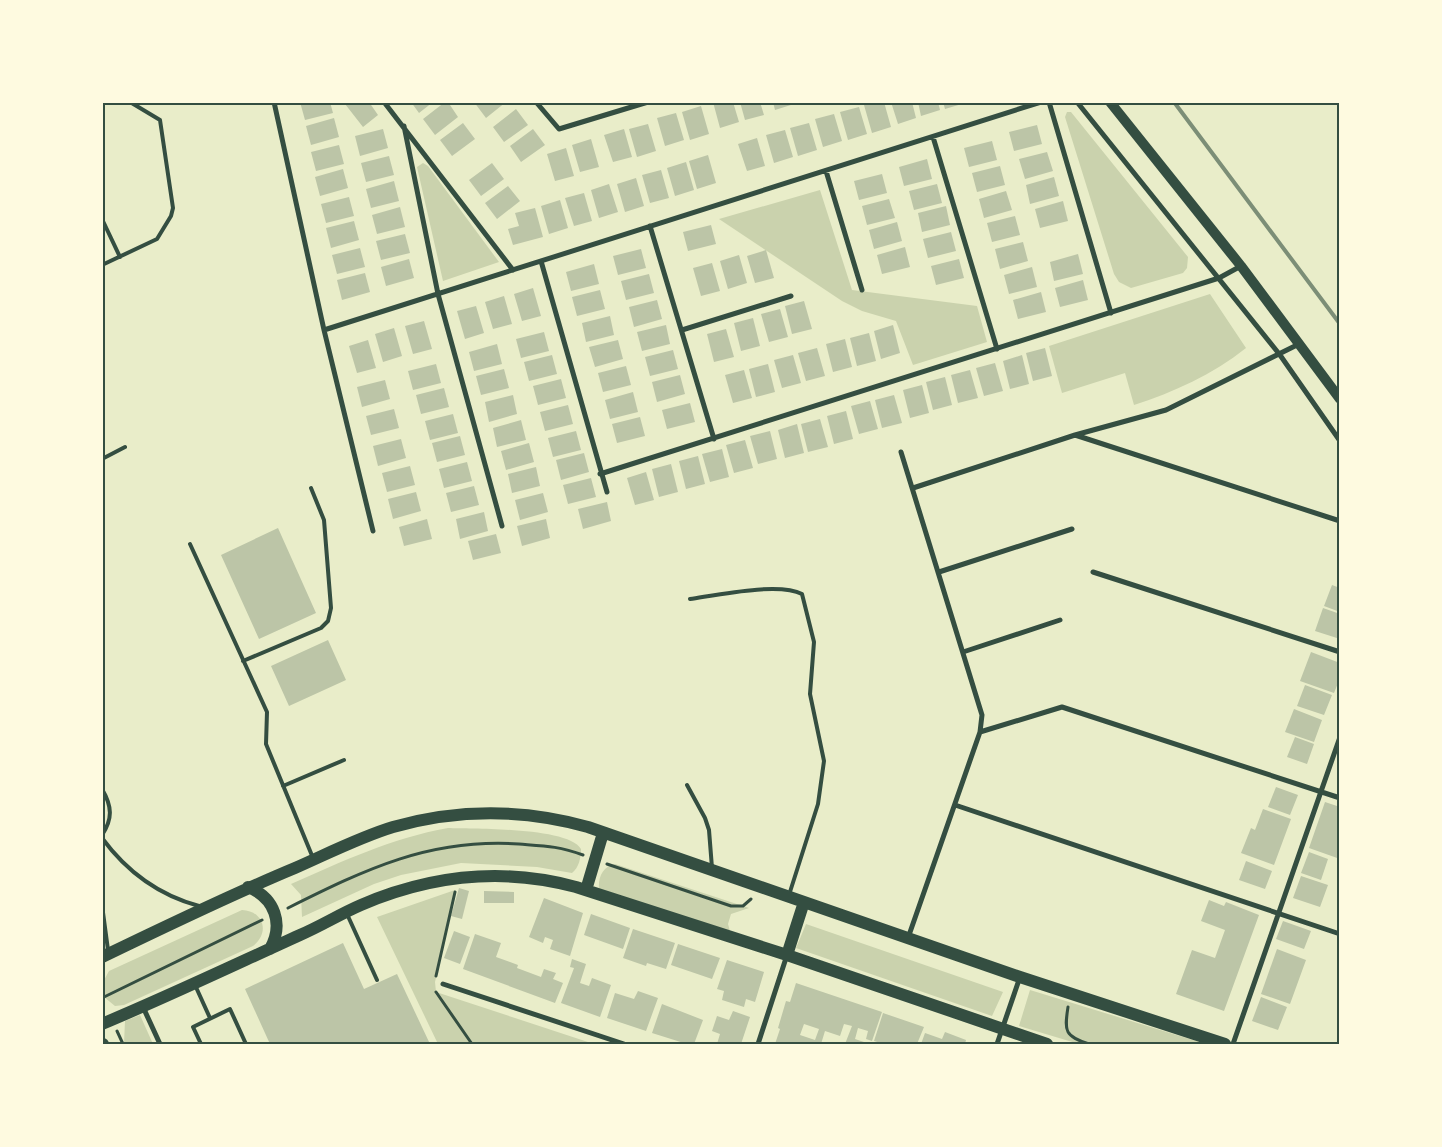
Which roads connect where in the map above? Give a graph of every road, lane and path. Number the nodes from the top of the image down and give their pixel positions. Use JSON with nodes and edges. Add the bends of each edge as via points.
{"nodes":[{"id":1,"x":130,"y":102,"type":"edge"},
{"id":2,"x":274,"y":102,"type":"edge"},
{"id":3,"x":384,"y":102,"type":"edge"},
{"id":4,"x":536,"y":102,"type":"edge"},
{"id":5,"x":648,"y":102,"type":"edge"},
{"id":6,"x":1041,"y":102,"type":"edge"},
{"id":7,"x":1049,"y":102,"type":"edge"},
{"id":8,"x":1077,"y":102,"type":"edge"},
{"id":9,"x":1110,"y":102,"type":"edge"},
{"id":10,"x":404,"y":126,"type":"junction"},
{"id":11,"x":934,"y":136,"type":"junction"},
{"id":12,"x":826,"y":171,"type":"junction"},
{"id":13,"x":102,"y":219,"type":"edge"},
{"id":14,"x":650,"y":226,"type":"junction"},
{"id":15,"x":120,"y":257,"type":"junction"},
{"id":16,"x":541,"y":261,"type":"junction"},
{"id":17,"x":102,"y":265,"type":"edge"},
{"id":18,"x":1241,"y":266,"type":"junction"},
{"id":19,"x":513,"y":270,"type":"junction"},
{"id":20,"x":1219,"y":278,"type":"junction"},
{"id":21,"x":862,"y":290,"type":"dead end"},
{"id":22,"x":438,"y":294,"type":"junction"},
{"id":23,"x":791,"y":296,"type":"dead end"},
{"id":24,"x":1111,"y":313,"type":"junction"},
{"id":25,"x":324,"y":330,"type":"junction"},
{"id":26,"x":682,"y":330,"type":"junction"},
{"id":27,"x":1299,"y":344,"type":"junction"},
{"id":28,"x":998,"y":349,"type":"junction"},
{"id":29,"x":1280,"y":355,"type":"junction"},
{"id":30,"x":1340,"y":399,"type":"edge"},
{"id":31,"x":1074,"y":435,"type":"junction"},
{"id":32,"x":714,"y":439,"type":"junction"},
{"id":33,"x":1340,"y":440,"type":"edge"},
{"id":34,"x":125,"y":447,"type":"dead end"},
{"id":35,"x":901,"y":452,"type":"dead end"},
{"id":36,"x":102,"y":459,"type":"edge"},
{"id":37,"x":600,"y":474,"type":"junction"},
{"id":38,"x":311,"y":488,"type":"dead end"},
{"id":39,"x":912,"y":488,"type":"junction"},
{"id":40,"x":606,"y":492,"type":"dead end"},
{"id":41,"x":1340,"y":522,"type":"edge"},
{"id":42,"x":502,"y":526,"type":"dead end"},
{"id":43,"x":1072,"y":529,"type":"dead end"},
{"id":44,"x":373,"y":531,"type":"dead end"},
{"id":45,"x":190,"y":544,"type":"dead end"},
{"id":46,"x":939,"y":572,"type":"junction"},
{"id":47,"x":1093,"y":572,"type":"dead end"},
{"id":48,"x":690,"y":599,"type":"dead end"},
{"id":49,"x":1060,"y":620,"type":"dead end"},
{"id":50,"x":963,"y":652,"type":"junction"},
{"id":51,"x":1340,"y":652,"type":"edge"},
{"id":52,"x":243,"y":661,"type":"junction"},
{"id":53,"x":980,"y":732,"type":"junction"},
{"id":54,"x":1340,"y":737,"type":"edge"},
{"id":55,"x":344,"y":760,"type":"dead end"},
{"id":56,"x":687,"y":785,"type":"dead end"},
{"id":57,"x":283,"y":786,"type":"junction"},
{"id":58,"x":102,"y":789,"type":"edge"},
{"id":59,"x":1321,"y":792,"type":"junction"},
{"id":60,"x":1340,"y":798,"type":"edge"},
{"id":61,"x":955,"y":805,"type":"junction"},
{"id":62,"x":603,"y":833,"type":"junction"},
{"id":63,"x":102,"y":837,"type":"edge"},
{"id":64,"x":314,"y":860,"type":"junction"},
{"id":65,"x":595,"y":860,"type":"junction"},
{"id":66,"x":712,"y":870,"type":"junction"},
{"id":67,"x":458,"y":877,"type":"junction"},
{"id":68,"x":248,"y":888,"type":"junction"},
{"id":69,"x":586,"y":890,"type":"junction"},
{"id":70,"x":755,"y":897,"type":"dead end"},
{"id":71,"x":788,"y":897,"type":"junction"},
{"id":72,"x":804,"y":902,"type":"junction"},
{"id":73,"x":102,"y":905,"type":"edge"},
{"id":74,"x":206,"y":908,"type":"junction"},
{"id":75,"x":346,"y":912,"type":"junction"},
{"id":76,"x":276,"y":914,"type":"junction"},
{"id":77,"x":1278,"y":914,"type":"junction"},
{"id":78,"x":1340,"y":934,"type":"edge"},
{"id":79,"x":908,"y":938,"type":"junction"},
{"id":80,"x":270,"y":949,"type":"junction"},
{"id":81,"x":106,"y":955,"type":"edge"},
{"id":82,"x":787,"y":956,"type":"junction"},
{"id":83,"x":1020,"y":977,"type":"junction"},
{"id":84,"x":377,"y":980,"type":"dead end"},
{"id":85,"x":194,"y":983,"type":"junction"},
{"id":86,"x":443,"y":984,"type":"dead end"},
{"id":87,"x":102,"y":998,"type":"edge"},
{"id":88,"x":1063,"y":1001,"type":"dead end"},
{"id":89,"x":143,"y":1007,"type":"junction"},
{"id":90,"x":210,"y":1018,"type":"junction"},
{"id":91,"x":102,"y":1024,"type":"edge"},
{"id":92,"x":1003,"y":1030,"type":"junction"},
{"id":93,"x":160,"y":1044,"type":"edge"},
{"id":94,"x":201,"y":1044,"type":"edge"},
{"id":95,"x":246,"y":1044,"type":"edge"},
{"id":96,"x":472,"y":1044,"type":"edge"},
{"id":97,"x":624,"y":1044,"type":"edge"},
{"id":98,"x":758,"y":1044,"type":"edge"},
{"id":99,"x":998,"y":1044,"type":"edge"},
{"id":100,"x":1047,"y":1044,"type":"edge"},
{"id":101,"x":1090,"y":1044,"type":"edge"},
{"id":102,"x":1225,"y":1044,"type":"edge"},
{"id":103,"x":1233,"y":1044,"type":"edge"}],
"edges":[{"from":1,"to":15,"type":"lane","via":[[160,120],[173,208],[157,239]]},
{"from":2,"to":25,"type":"street"},
{"from":3,"to":10,"type":"street"},
{"from":4,"to":5,"type":"street","via":[[559,129]]},
{"from":6,"to":11,"type":"street"},
{"from":7,"to":24,"type":"street"},
{"from":8,"to":20,"type":"street"},
{"from":9,"to":18,"type":"main road"},
{"from":10,"to":19,"type":"street"},
{"from":10,"to":22,"type":"street"},
{"from":11,"to":12,"type":"street"},
{"from":11,"to":28,"type":"street"},
{"from":12,"to":14,"type":"street"},
{"from":12,"to":21,"type":"street"},
{"from":13,"to":15,"type":"lane"},
{"from":14,"to":16,"type":"street"},
{"from":14,"to":26,"type":"street"},
{"from":15,"to":17,"type":"lane"},
{"from":16,"to":19,"type":"street"},
{"from":16,"to":37,"type":"street"},
{"from":18,"to":20,"type":"street"},
{"from":18,"to":27,"type":"main road"},
{"from":19,"to":22,"type":"street"},
{"from":20,"to":24,"type":"street"},
{"from":20,"to":29,"type":"street"},
{"from":22,"to":25,"type":"street"},
{"from":22,"to":42,"type":"street"},
{"from":23,"to":26,"type":"street"},
{"from":24,"to":28,"type":"street"},
{"from":25,"to":44,"type":"street"},
{"from":26,"to":32,"type":"street"},
{"from":27,"to":29,"type":"street"},
{"from":27,"to":30,"type":"main road"},
{"from":28,"to":32,"type":"street"},
{"from":29,"to":31,"type":"street","via":[[1166,410]]},
{"from":29,"to":33,"type":"street"},
{"from":31,"to":39,"type":"street"},
{"from":31,"to":41,"type":"street"},
{"from":32,"to":37,"type":"street"},
{"from":34,"to":36,"type":"lane"},
{"from":35,"to":39,"type":"street"},
{"from":37,"to":40,"type":"street"},
{"from":38,"to":52,"type":"lane","via":[[324,520],[331,608],[328,621],[321,628]]},
{"from":39,"to":46,"type":"street"},
{"from":43,"to":46,"type":"street"},
{"from":45,"to":52,"type":"lane"},
{"from":46,"to":50,"type":"street"},
{"from":47,"to":51,"type":"street"},
{"from":48,"to":71,"type":"lane","via":[[750,591],[794,590],[802,594],[814,642],[810,694],[824,761],[818,804]]},
{"from":49,"to":50,"type":"street"},
{"from":50,"to":53,"type":"street","via":[[982,715]]},
{"from":52,"to":57,"type":"lane","via":[[267,712],[266,744]]},
{"from":53,"to":59,"type":"street","via":[[1062,707]]},
{"from":53,"to":61,"type":"street"},
{"from":54,"to":59,"type":"street"},
{"from":55,"to":57,"type":"lane"},
{"from":56,"to":66,"type":"lane","via":[[706,818]]},
{"from":57,"to":64,"type":"lane"},
{"from":58,"to":63,"type":"lane","via":[[111,812]]},
{"from":59,"to":60,"type":"street"},
{"from":59,"to":77,"type":"street"},
{"from":61,"to":77,"type":"street"},
{"from":61,"to":79,"type":"street"},
{"from":62,"to":64,"type":"main road","via":[[556,819],[524,815],[494,813],[443,817],[391,828]]},
{"from":62,"to":65,"type":"main road"},
{"from":62,"to":66,"type":"main road"},
{"from":63,"to":74,"type":"lane","via":[[142,880],[175,898]]},
{"from":64,"to":68,"type":"main road"},
{"from":65,"to":69,"type":"main road"},
{"from":65,"to":70,"type":"path","via":[[731,906],[743,906]]},
{"from":65,"to":76,"type":"path","via":[[558,846],[491,842],[430,849],[351,876]]},
{"from":66,"to":71,"type":"main road"},
{"from":67,"to":69,"type":"main road","via":[[483,874],[530,877]]},
{"from":67,"to":75,"type":"main road","via":[[434,881]]},
{"from":67,"to":96,"type":"path","via":[[435,983],[439,998]]},
{"from":68,"to":74,"type":"main road"},
{"from":68,"to":76,"type":"main road","via":[[266,897]]},
{"from":69,"to":82,"type":"main road"},
{"from":71,"to":72,"type":"main road"},
{"from":72,"to":79,"type":"main road"},
{"from":72,"to":82,"type":"main road"},
{"from":73,"to":81,"type":"lane"},
{"from":74,"to":81,"type":"main road"},
{"from":75,"to":80,"type":"main road"},
{"from":75,"to":84,"type":"lane"},
{"from":76,"to":80,"type":"main road","via":[[277,932]]},
{"from":76,"to":87,"type":"path"},
{"from":77,"to":78,"type":"street"},
{"from":77,"to":103,"type":"street"},
{"from":79,"to":83,"type":"main road"},
{"from":80,"to":85,"type":"main road"},
{"from":82,"to":92,"type":"main road"},
{"from":82,"to":98,"type":"street"},
{"from":83,"to":92,"type":"street"},
{"from":83,"to":102,"type":"main road"},
{"from":85,"to":89,"type":"main road"},
{"from":85,"to":90,"type":"lane"},
{"from":86,"to":97,"type":"street"},
{"from":88,"to":101,"type":"path","via":[[1068,1004],[1068,1034]]},
{"from":89,"to":91,"type":"main road"},
{"from":89,"to":93,"type":"street"},
{"from":90,"to":94,"type":"lane","via":[[193,1027]]},
{"from":90,"to":95,"type":"lane","via":[[230,1009]]},
{"from":92,"to":99,"type":"street"},
{"from":92,"to":100,"type":"main road"}]}
